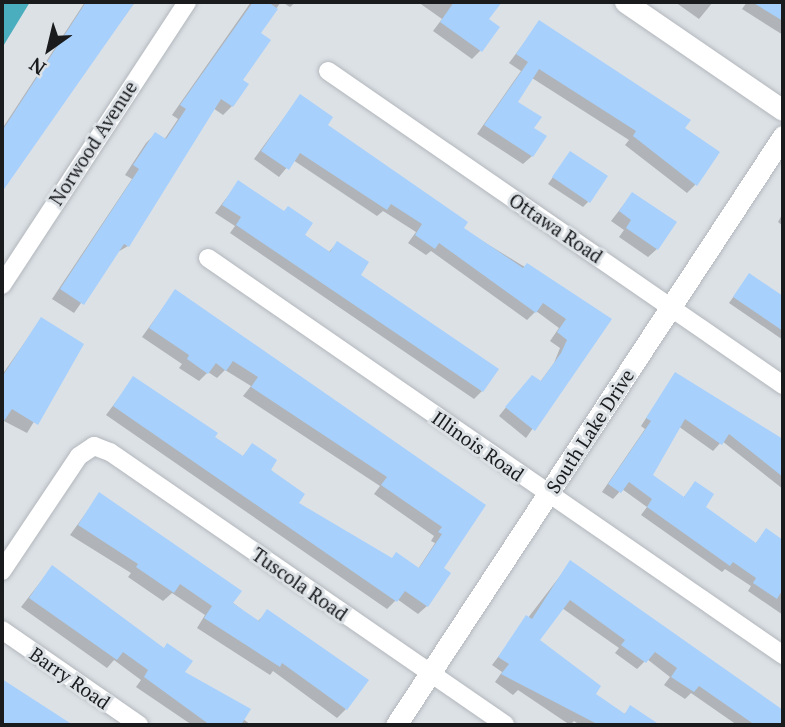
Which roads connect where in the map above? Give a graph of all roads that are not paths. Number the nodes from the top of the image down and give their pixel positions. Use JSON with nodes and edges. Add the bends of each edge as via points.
{"nodes":[{"id":1,"x":187,"y":2,"type":"edge"},
{"id":2,"x":625,"y":2,"type":"edge"},
{"id":3,"x":328,"y":71,"type":"dead end"},
{"id":4,"x":783,"y":110,"type":"edge"},
{"id":5,"x":783,"y":136,"type":"edge"},
{"id":6,"x":208,"y":258,"type":"dead end"},
{"id":7,"x":2,"y":285,"type":"edge"},
{"id":8,"x":672,"y":307,"type":"junction"},
{"id":9,"x":783,"y":385,"type":"edge"},
{"id":10,"x":548,"y":495,"type":"junction"},
{"id":11,"x":2,"y":571,"type":"edge"},
{"id":12,"x":2,"y":630,"type":"edge"},
{"id":13,"x":783,"y":655,"type":"edge"},
{"id":14,"x":430,"y":673,"type":"junction"},
{"id":15,"x":139,"y":725,"type":"edge"},
{"id":16,"x":396,"y":725,"type":"edge"},
{"id":17,"x":505,"y":725,"type":"edge"}],
"edges":[{"from":1,"to":7,"type":"street","name":"Norwood Avenue"},
{"from":2,"to":4,"type":"street"},
{"from":3,"to":8,"type":"street","name":"Ottawa Road"},
{"from":5,"to":8,"type":"street","name":"South Lake Drive"},
{"from":6,"to":10,"type":"street","name":"Illinois Road"},
{"from":8,"to":9,"type":"street","name":"Ottawa Road"},
{"from":8,"to":10,"type":"street","name":"South Lake Drive"},
{"from":10,"to":13,"type":"street","name":"Illinois Road"},
{"from":10,"to":14,"type":"street","name":"South Lake Drive"},
{"from":11,"to":14,"type":"street","name":"Tuscola Road","via":[[79,456],[94,446],[110,452]]},
{"from":12,"to":15,"type":"street","name":"Barry Road"},
{"from":14,"to":16,"type":"street","name":"South Lake Drive"},
{"from":14,"to":17,"type":"street","name":"Tuscola Road"}]}
